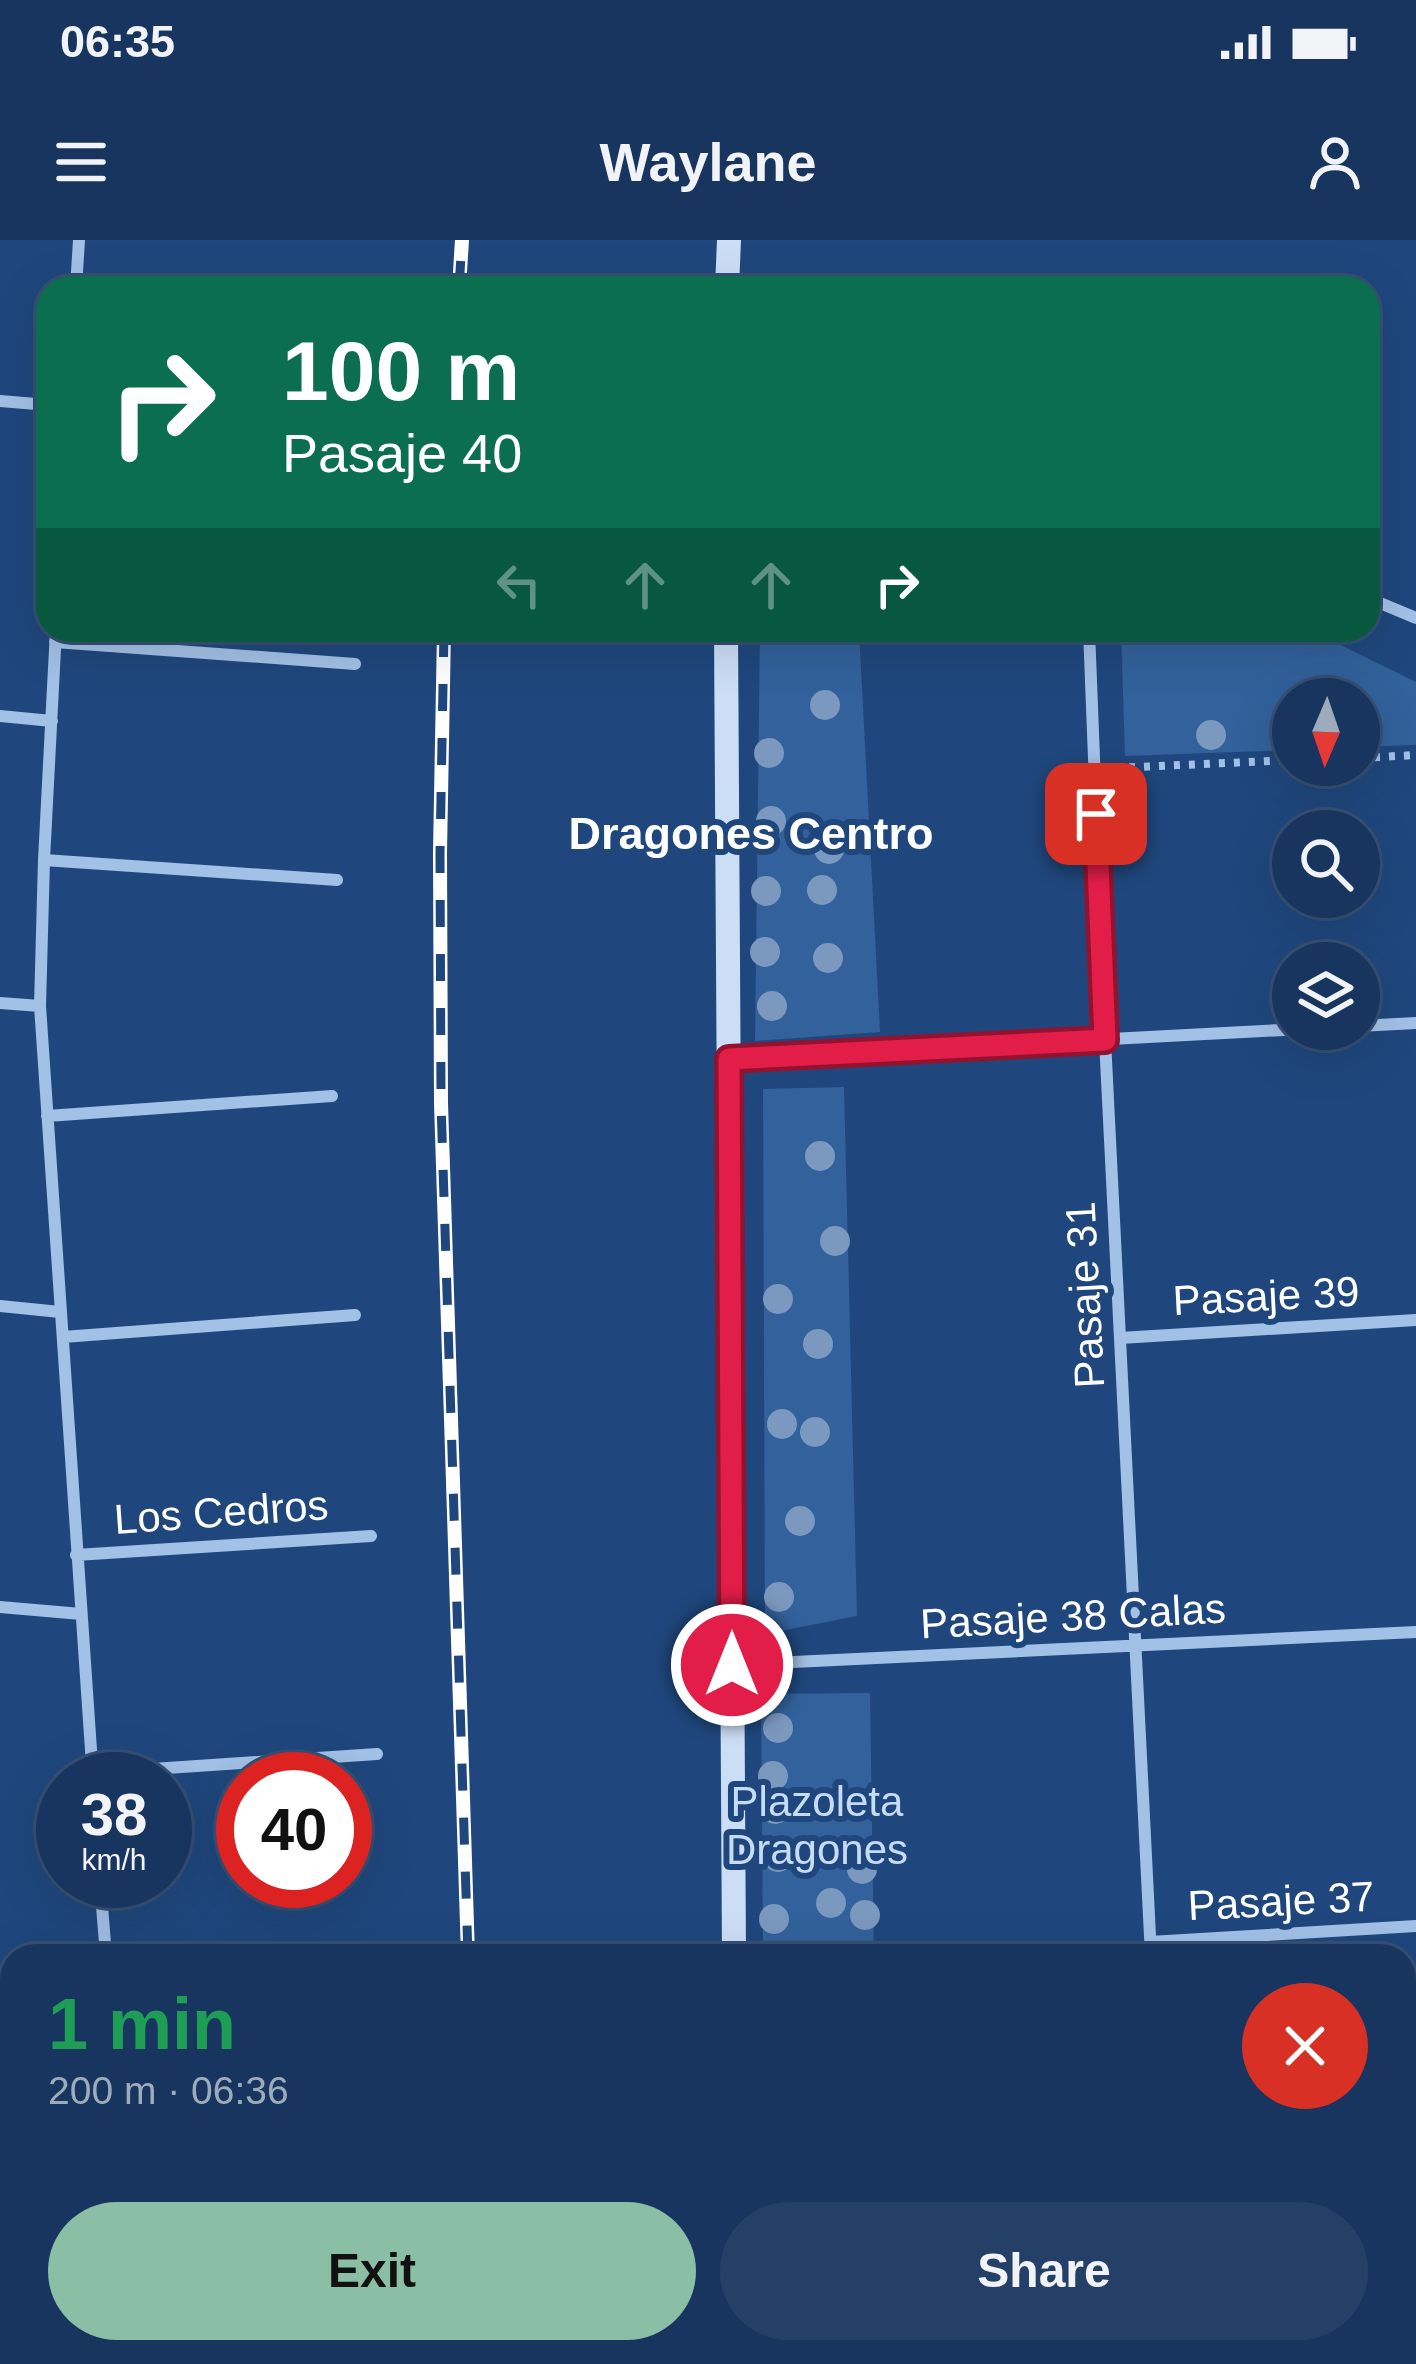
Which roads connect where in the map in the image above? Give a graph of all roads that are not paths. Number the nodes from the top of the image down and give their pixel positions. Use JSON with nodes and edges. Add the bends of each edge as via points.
{"nodes":[{"id":1,"x":79,"y":240,"type":"edge"},
{"id":2,"x":729,"y":240,"type":"edge"},
{"id":3,"x":77,"y":276,"type":"edge"},
{"id":4,"x":728,"y":276,"type":"edge"},
{"id":5,"x":0,"y":401,"type":"edge"},
{"id":6,"x":36,"y":404,"type":"edge"},
{"id":7,"x":1380,"y":603,"type":"edge"},
{"id":8,"x":1416,"y":618,"type":"edge"},
{"id":9,"x":56,"y":642,"type":"edge"},
{"id":10,"x":120,"y":642,"type":"edge"},
{"id":11,"x":726,"y":642,"type":"edge"},
{"id":12,"x":1090,"y":642,"type":"edge"},
{"id":13,"x":356,"y":664,"type":"dead end"},
{"id":14,"x":0,"y":716,"type":"edge"},
{"id":15,"x":52,"y":721,"type":"junction"},
{"id":16,"x":44,"y":860,"type":"junction"},
{"id":17,"x":337,"y":880,"type":"dead end"},
{"id":18,"x":0,"y":1003,"type":"edge"},
{"id":19,"x":40,"y":1006,"type":"junction"},
{"id":20,"x":1416,"y":1023,"type":"edge"},
{"id":21,"x":1380,"y":1025,"type":"edge"},
{"id":22,"x":1272,"y":1031,"type":"edge"},
{"id":23,"x":1105,"y":1040,"type":"junction"},
{"id":24,"x":729,"y":1059,"type":"junction"},
{"id":25,"x":332,"y":1096,"type":"dead end"},
{"id":26,"x":47,"y":1116,"type":"junction"},
{"id":27,"x":0,"y":1306,"type":"edge"},
{"id":28,"x":60,"y":1312,"type":"junction"},
{"id":29,"x":355,"y":1315,"type":"dead end"},
{"id":30,"x":1416,"y":1320,"type":"edge"},
{"id":31,"x":62,"y":1337,"type":"junction"},
{"id":32,"x":1120,"y":1338,"type":"junction"},
{"id":33,"x":370,"y":1536,"type":"dead end"},
{"id":34,"x":76,"y":1555,"type":"junction"},
{"id":35,"x":0,"y":1607,"type":"edge"},
{"id":36,"x":81,"y":1614,"type":"junction"},
{"id":37,"x":1416,"y":1632,"type":"edge"},
{"id":38,"x":1135,"y":1646,"type":"junction"},
{"id":39,"x":732,"y":1665,"type":"junction"},
{"id":40,"x":91,"y":1752,"type":"edge"},
{"id":41,"x":377,"y":1754,"type":"dead end"},
{"id":42,"x":192,"y":1768,"type":"edge"},
{"id":43,"x":102,"y":1908,"type":"edge"},
{"id":44,"x":1416,"y":1926,"type":"edge"},
{"id":45,"x":105,"y":1944,"type":"edge"},
{"id":46,"x":734,"y":1944,"type":"edge"},
{"id":47,"x":1150,"y":1944,"type":"edge"},
{"id":48,"x":1208,"y":1944,"type":"edge"}],
"edges":[{"from":1,"to":3,"type":"street"},
{"from":2,"to":4,"type":"street"},
{"from":5,"to":6,"type":"street"},
{"from":7,"to":8,"type":"street"},
{"from":9,"to":15,"type":"street"},
{"from":10,"to":13,"type":"street"},
{"from":11,"to":24,"type":"street"},
{"from":12,"to":23,"type":"street","name":"Pasaje 31"},
{"from":14,"to":15,"type":"street"},
{"from":15,"to":16,"type":"street"},
{"from":16,"to":17,"type":"street"},
{"from":16,"to":19,"type":"street"},
{"from":18,"to":19,"type":"street"},
{"from":19,"to":26,"type":"street"},
{"from":20,"to":21,"type":"street"},
{"from":22,"to":23,"type":"street"},
{"from":23,"to":24,"type":"street"},
{"from":23,"to":32,"type":"street","name":"Pasaje 31"},
{"from":24,"to":39,"type":"street"},
{"from":25,"to":26,"type":"street"},
{"from":26,"to":28,"type":"street"},
{"from":27,"to":28,"type":"street"},
{"from":28,"to":31,"type":"street"},
{"from":29,"to":31,"type":"street"},
{"from":30,"to":32,"type":"street","name":"Pasaje 39"},
{"from":31,"to":34,"type":"street"},
{"from":32,"to":38,"type":"street","name":"Pasaje 31"},
{"from":33,"to":34,"type":"street","name":"Los Cedros"},
{"from":34,"to":36,"type":"street"},
{"from":35,"to":36,"type":"street"},
{"from":36,"to":40,"type":"street"},
{"from":37,"to":38,"type":"street","name":"Pasaje 38 Calas"},
{"from":38,"to":39,"type":"street","name":"Pasaje 38 Calas"},
{"from":38,"to":47,"type":"street","name":"Pasaje 31"},
{"from":39,"to":46,"type":"street"},
{"from":41,"to":42,"type":"street"},
{"from":43,"to":45,"type":"street"},
{"from":44,"to":48,"type":"street","name":"Pasaje 37"}]}
